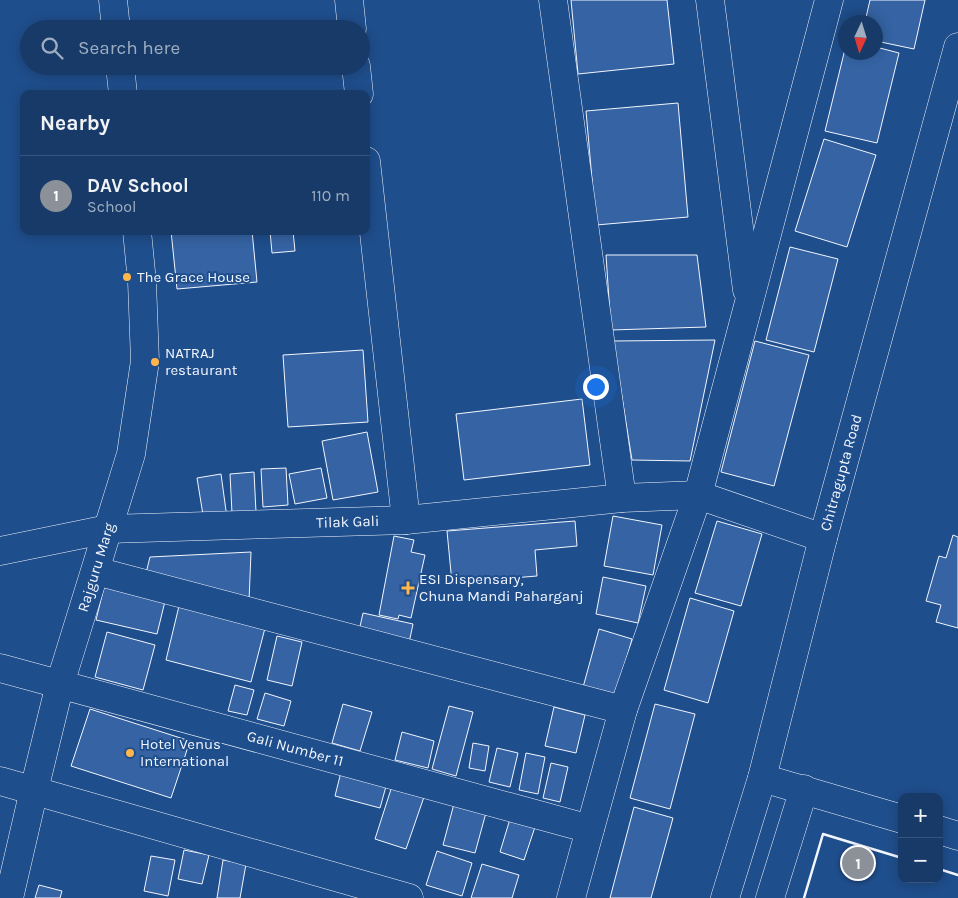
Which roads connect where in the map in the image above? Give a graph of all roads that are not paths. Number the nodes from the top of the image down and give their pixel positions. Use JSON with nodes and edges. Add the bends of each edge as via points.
{"nodes":[{"id":1,"x":113,"y":0,"type":"edge"},
{"id":2,"x":348,"y":0,"type":"edge"},
{"id":3,"x":553,"y":0,"type":"edge"},
{"id":4,"x":710,"y":0,"type":"edge"},
{"id":5,"x":829,"y":0,"type":"edge"},
{"id":6,"x":115,"y":20,"type":"edge"},
{"id":7,"x":351,"y":20,"type":"edge"},
{"id":8,"x":958,"y":47,"type":"edge"},
{"id":9,"x":121,"y":75,"type":"edge"},
{"id":10,"x":357,"y":75,"type":"edge"},
{"id":11,"x":123,"y":90,"type":"edge"},
{"id":12,"x":359,"y":90,"type":"edge"},
{"id":13,"x":370,"y":197,"type":"edge"},
{"id":14,"x":137,"y":235,"type":"edge"},
{"id":15,"x":749,"y":303,"type":"junction"},
{"id":16,"x":698,"y":495,"type":"junction"},
{"id":17,"x":622,"y":498,"type":"junction"},
{"id":18,"x":406,"y":520,"type":"junction"},
{"id":19,"x":108,"y":529,"type":"junction"},
{"id":20,"x":824,"y":538,"type":"junction"},
{"id":21,"x":0,"y":551,"type":"edge"},
{"id":22,"x":96,"y":571,"type":"junction"},
{"id":23,"x":0,"y":668,"type":"edge"},
{"id":24,"x":60,"y":684,"type":"junction"},
{"id":25,"x":623,"y":710,"type":"junction"},
{"id":26,"x":762,"y":778,"type":"junction"},
{"id":27,"x":0,"y":781,"type":"edge"},
{"id":28,"x":804,"y":789,"type":"junction"},
{"id":29,"x":34,"y":790,"type":"junction"},
{"id":30,"x":898,"y":818,"type":"edge"},
{"id":31,"x":590,"y":829,"type":"junction"},
{"id":32,"x":943,"y":831,"type":"edge"},
{"id":33,"x":958,"y":836,"type":"edge"},
{"id":34,"x":9,"y":898,"type":"edge"},
{"id":35,"x":408,"y":898,"type":"edge"},
{"id":36,"x":571,"y":898,"type":"edge"},
{"id":37,"x":725,"y":898,"type":"edge"},
{"id":38,"x":770,"y":898,"type":"edge"}],
"edges":[{"from":1,"to":6,"type":"street"},
{"from":2,"to":7,"type":"street"},
{"from":3,"to":17,"type":"street"},
{"from":4,"to":15,"type":"street"},
{"from":5,"to":15,"type":"street"},
{"from":8,"to":20,"type":"street","name":"Chitragupta Road"},
{"from":9,"to":11,"type":"street"},
{"from":10,"to":12,"type":"street"},
{"from":13,"to":18,"type":"street"},
{"from":14,"to":19,"type":"street","name":"Rajguru Marg","via":[[145,361],[131,454]]},
{"from":15,"to":16,"type":"street"},
{"from":16,"to":17,"type":"street","name":"Tilak Gali"},
{"from":16,"to":20,"type":"street"},
{"from":16,"to":25,"type":"street"},
{"from":17,"to":18,"type":"street","name":"Tilak Gali"},
{"from":18,"to":19,"type":"street","name":"Tilak Gali"},
{"from":19,"to":21,"type":"street","name":"Tilak Gali"},
{"from":19,"to":22,"type":"street","name":"Rajguru Marg"},
{"from":20,"to":26,"type":"street","name":"Chitragupta Road"},
{"from":22,"to":24,"type":"street","name":"Rajguru Marg"},
{"from":22,"to":25,"type":"street"},
{"from":23,"to":24,"type":"street","name":"Gali Number 11"},
{"from":24,"to":29,"type":"street","name":"Rajguru Marg"},
{"from":24,"to":31,"type":"street","name":"Gali Number 11"},
{"from":25,"to":31,"type":"street"},
{"from":26,"to":28,"type":"street"},
{"from":26,"to":37,"type":"street","name":"Chitragupta Road"},
{"from":27,"to":29,"type":"street"},
{"from":28,"to":30,"type":"street"},
{"from":28,"to":38,"type":"street"},
{"from":29,"to":34,"type":"street","name":"Rajguru Marg"},
{"from":29,"to":35,"type":"street"},
{"from":31,"to":36,"type":"street"},
{"from":32,"to":33,"type":"street"}]}
